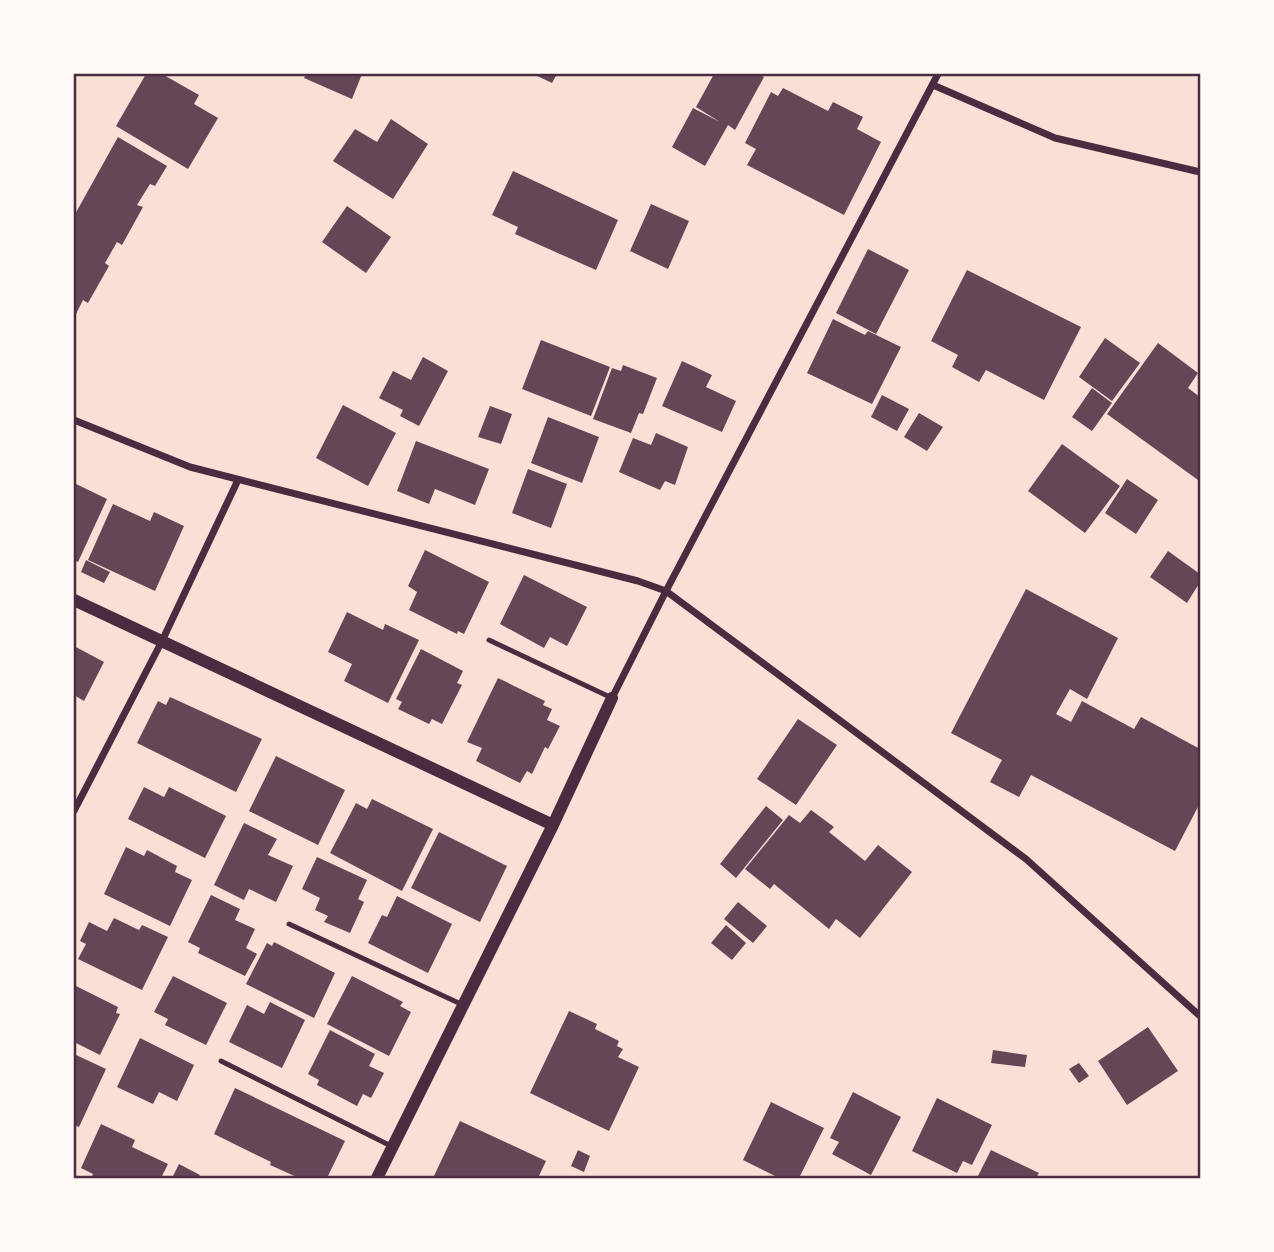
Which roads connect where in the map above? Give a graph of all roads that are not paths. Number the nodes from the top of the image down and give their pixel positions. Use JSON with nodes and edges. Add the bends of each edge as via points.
{"nodes":[{"id":1,"x":938,"y":74,"type":"edge"},
{"id":2,"x":933,"y":85,"type":"junction"},
{"id":3,"x":1200,"y":172,"type":"edge"},
{"id":4,"x":74,"y":420,"type":"edge"},
{"id":5,"x":238,"y":480,"type":"junction"},
{"id":6,"x":666,"y":591,"type":"junction"},
{"id":7,"x":74,"y":600,"type":"edge"},
{"id":8,"x":489,"y":640,"type":"dead end"},
{"id":9,"x":162,"y":641,"type":"junction"},
{"id":10,"x":612,"y":698,"type":"junction"},
{"id":11,"x":74,"y":811,"type":"edge"},
{"id":12,"x":553,"y":825,"type":"junction"},
{"id":13,"x":289,"y":924,"type":"dead end"},
{"id":14,"x":463,"y":1005,"type":"junction"},
{"id":15,"x":1200,"y":1016,"type":"edge"},
{"id":16,"x":221,"y":1061,"type":"dead end"},
{"id":17,"x":393,"y":1147,"type":"junction"},
{"id":18,"x":377,"y":1178,"type":"edge"}],
"edges":[{"from":1,"to":2,"type":"street"},
{"from":2,"to":3,"type":"street","via":[[1055,138]]},
{"from":2,"to":6,"type":"street"},
{"from":4,"to":5,"type":"street","via":[[190,467]]},
{"from":5,"to":6,"type":"street"},
{"from":5,"to":9,"type":"street"},
{"from":6,"to":10,"type":"street"},
{"from":6,"to":15,"type":"street","via":[[1026,859]]},
{"from":7,"to":9,"type":"street"},
{"from":8,"to":10,"type":"lane"},
{"from":9,"to":11,"type":"street"},
{"from":9,"to":12,"type":"street"},
{"from":10,"to":12,"type":"street"},
{"from":12,"to":14,"type":"street"},
{"from":13,"to":14,"type":"lane"},
{"from":14,"to":17,"type":"street"},
{"from":16,"to":17,"type":"lane"},
{"from":17,"to":18,"type":"street"}]}
